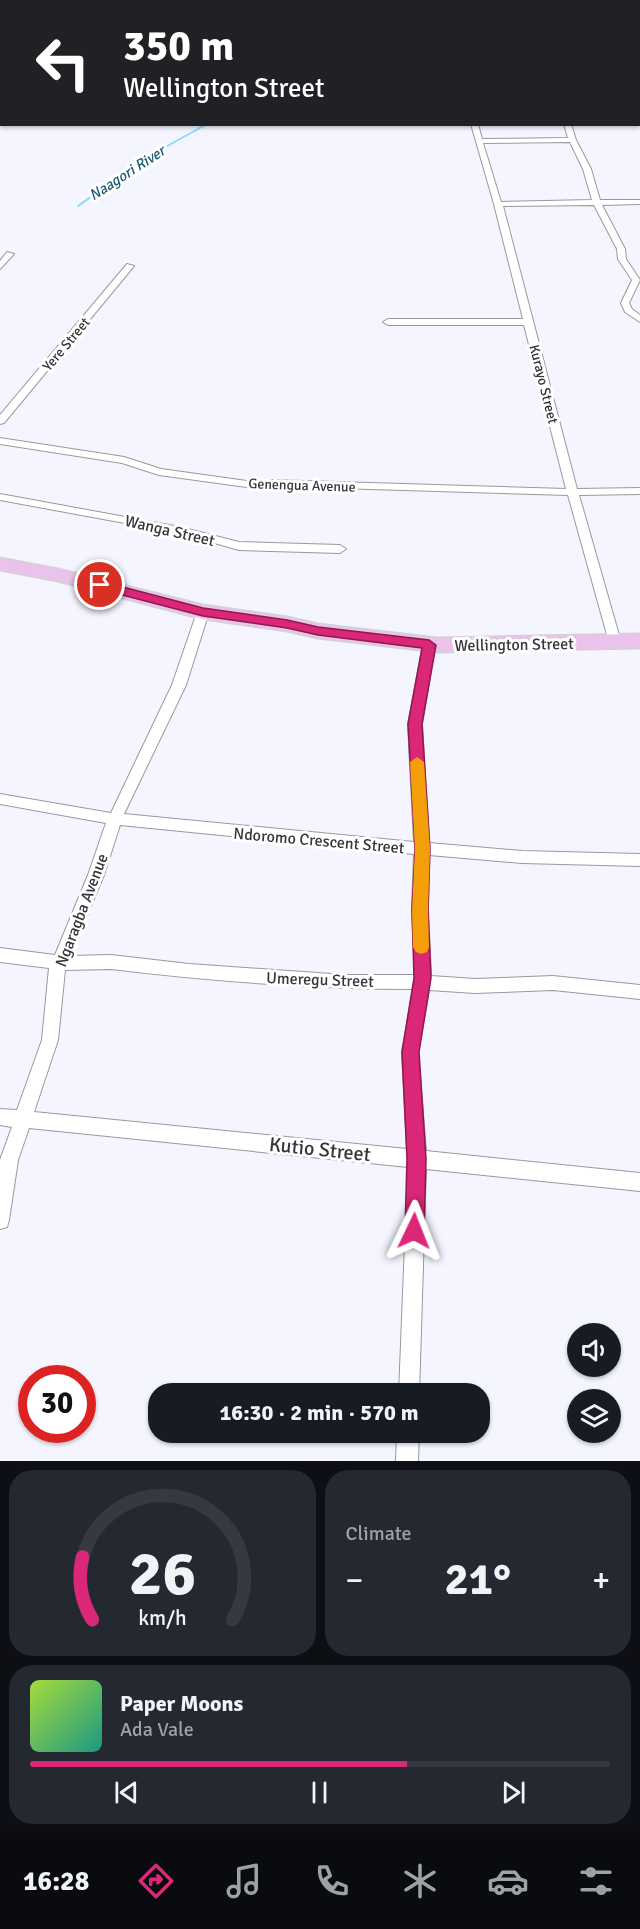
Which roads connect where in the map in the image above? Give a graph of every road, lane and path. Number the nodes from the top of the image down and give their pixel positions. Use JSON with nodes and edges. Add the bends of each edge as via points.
{"nodes":[{"id":1,"x":474,"y":126,"type":"edge"},
{"id":2,"x":568,"y":126,"type":"edge"},
{"id":3,"x":572,"y":140,"type":"junction"},
{"id":4,"x":478,"y":141,"type":"junction"},
{"id":5,"x":640,"y":202,"type":"edge"},
{"id":6,"x":498,"y":204,"type":"junction"},
{"id":7,"x":597,"y":204,"type":"junction"},
{"id":8,"x":10,"y":254,"type":"dead end"},
{"id":9,"x":0,"y":266,"type":"edge"},
{"id":10,"x":130,"y":266,"type":"dead end"},
{"id":11,"x":640,"y":319,"type":"edge"},
{"id":12,"x":388,"y":322,"type":"dead end"},
{"id":13,"x":528,"y":322,"type":"junction"},
{"id":14,"x":2,"y":416,"type":"edge"},
{"id":15,"x":0,"y":441,"type":"edge"},
{"id":16,"x":640,"y":491,"type":"edge"},
{"id":17,"x":573,"y":492,"type":"junction"},
{"id":18,"x":0,"y":497,"type":"edge"},
{"id":19,"x":340,"y":549,"type":"dead end"},
{"id":20,"x":0,"y":564,"type":"edge"},
{"id":21,"x":203,"y":612,"type":"junction"},
{"id":22,"x":640,"y":641,"type":"edge"},
{"id":23,"x":615,"y":642,"type":"junction"},
{"id":24,"x":429,"y":645,"type":"junction"},
{"id":25,"x":0,"y":799,"type":"edge"},
{"id":26,"x":115,"y":819,"type":"junction"},
{"id":27,"x":422,"y":849,"type":"junction"},
{"id":28,"x":640,"y":860,"type":"edge"},
{"id":29,"x":0,"y":955,"type":"edge"},
{"id":30,"x":60,"y":963,"type":"junction"},
{"id":31,"x":422,"y":982,"type":"junction"},
{"id":32,"x":640,"y":992,"type":"edge"},
{"id":33,"x":0,"y":1117,"type":"edge"},
{"id":34,"x":23,"y":1119,"type":"junction"},
{"id":35,"x":417,"y":1159,"type":"junction"},
{"id":36,"x":640,"y":1182,"type":"edge"},
{"id":37,"x":0,"y":1220,"type":"edge"},
{"id":38,"x":409,"y":1383,"type":"edge"},
{"id":39,"x":408,"y":1443,"type":"edge"},
{"id":40,"x":407,"y":1461,"type":"edge"}],
"edges":[{"from":1,"to":4,"type":"street","name":"Kurayo Street"},
{"from":2,"to":3,"type":"street"},
{"from":3,"to":4,"type":"street"},
{"from":3,"to":7,"type":"street","via":[[587,169]]},
{"from":4,"to":6,"type":"street","name":"Kurayo Street"},
{"from":5,"to":7,"type":"street"},
{"from":6,"to":7,"type":"street"},
{"from":6,"to":13,"type":"street","name":"Kurayo Street"},
{"from":7,"to":11,"type":"street","via":[[636,280],[625,303]]},
{"from":8,"to":9,"type":"street"},
{"from":10,"to":14,"type":"street","name":"Yere Street"},
{"from":12,"to":13,"type":"street"},
{"from":13,"to":17,"type":"street","name":"Kurayo Street"},
{"from":15,"to":17,"type":"street","name":"Genengua Avenue","via":[[124,460],[159,472],[254,485]]},
{"from":16,"to":17,"type":"street","name":"Genengua Avenue"},
{"from":17,"to":23,"type":"street","name":"Kurayo Street"},
{"from":18,"to":19,"type":"street","name":"Wanga Street","via":[[180,530],[238,546]]},
{"from":20,"to":21,"type":"main road","name":"Wellington Street","via":[[58,574]]},
{"from":21,"to":24,"type":"main road","name":"Wellington Street"},
{"from":21,"to":26,"type":"street","name":"Ngaragba Avenue","via":[[179,685]]},
{"from":22,"to":23,"type":"main road","name":"Wellington Street"},
{"from":23,"to":24,"type":"main road","name":"Wellington Street"},
{"from":24,"to":27,"type":"street","via":[[415,724]]},
{"from":25,"to":26,"type":"street","name":"Ndoromo Crescent Street"},
{"from":26,"to":27,"type":"street","name":"Ndoromo Crescent Street"},
{"from":26,"to":30,"type":"street","name":"Ngaragba Avenue"},
{"from":27,"to":28,"type":"street","name":"Ndoromo Crescent Street"},
{"from":27,"to":31,"type":"street"},
{"from":29,"to":30,"type":"street","name":"Umeregu Street"},
{"from":30,"to":31,"type":"street","name":"Umeregu Street","via":[[111,962],[346,982]]},
{"from":30,"to":34,"type":"street","name":"Ngaragba Avenue","via":[[50,1040]]},
{"from":31,"to":32,"type":"street","name":"Umeregu Street","via":[[475,986],[553,983]]},
{"from":31,"to":35,"type":"street","via":[[410,1052]]},
{"from":33,"to":34,"type":"street","name":"Kutio Street"},
{"from":34,"to":35,"type":"street","name":"Kutio Street"},
{"from":34,"to":37,"type":"street","name":"Ngaragba Avenue","via":[[9,1160]]},
{"from":35,"to":36,"type":"street","name":"Kutio Street"},
{"from":35,"to":38,"type":"street"},
{"from":39,"to":40,"type":"street"}]}
